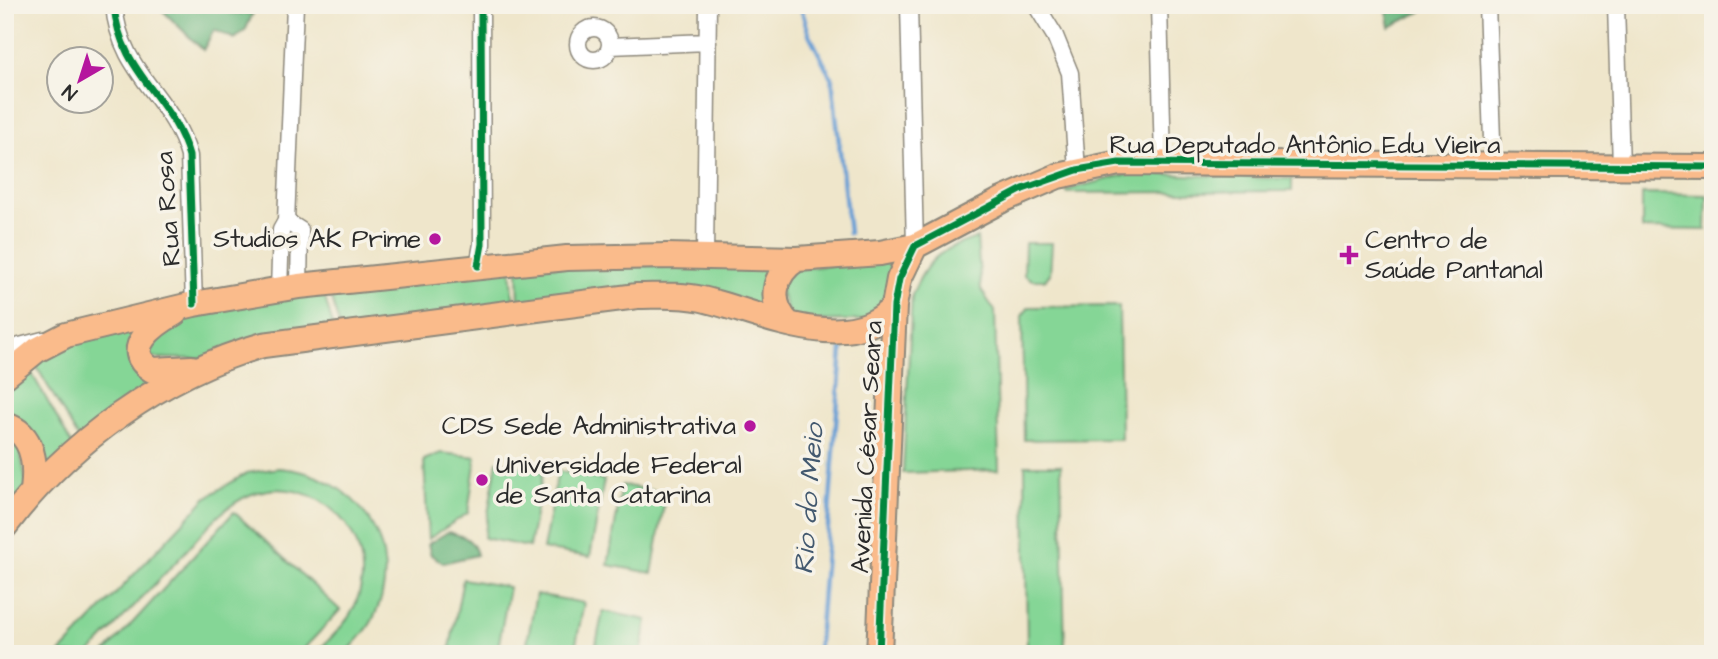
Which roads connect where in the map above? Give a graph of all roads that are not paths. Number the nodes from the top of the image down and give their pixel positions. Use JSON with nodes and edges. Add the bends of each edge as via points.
{"nodes":[{"id":1,"x":114,"y":5,"type":"edge"},
{"id":2,"x":295,"y":5,"type":"edge"},
{"id":3,"x":481,"y":5,"type":"edge"},
{"id":4,"x":708,"y":5,"type":"edge"},
{"id":5,"x":909,"y":5,"type":"edge"},
{"id":6,"x":1036,"y":5,"type":"edge"},
{"id":7,"x":1158,"y":5,"type":"edge"},
{"id":8,"x":1486,"y":5,"type":"edge"},
{"id":9,"x":1616,"y":5,"type":"edge"},
{"id":10,"x":708,"y":43,"type":"junction"},
{"id":11,"x":610,"y":46,"type":"dead end"},
{"id":12,"x":1163,"y":162,"type":"junction"},
{"id":13,"x":1493,"y":166,"type":"junction"},
{"id":14,"x":1621,"y":167,"type":"junction"},
{"id":15,"x":1713,"y":167,"type":"edge"},
{"id":16,"x":1077,"y":170,"type":"junction"},
{"id":17,"x":915,"y":246,"type":"junction"},
{"id":18,"x":880,"y":253,"type":"junction"},
{"id":19,"x":705,"y":256,"type":"junction"},
{"id":20,"x":797,"y":259,"type":"junction"},
{"id":21,"x":478,"y":267,"type":"junction"},
{"id":22,"x":899,"y":279,"type":"junction"},
{"id":23,"x":289,"y":288,"type":"junction"},
{"id":24,"x":189,"y":306,"type":"junction"},
{"id":25,"x":894,"y":306,"type":"junction"},
{"id":26,"x":789,"y":324,"type":"junction"},
{"id":27,"x":860,"y":328,"type":"junction"},
{"id":28,"x":66,"y":335,"type":"junction"},
{"id":29,"x":5,"y":355,"type":"edge"},
{"id":30,"x":208,"y":365,"type":"junction"},
{"id":31,"x":5,"y":376,"type":"edge"},
{"id":32,"x":889,"y":377,"type":"junction"},
{"id":33,"x":5,"y":425,"type":"edge"},
{"id":34,"x":33,"y":491,"type":"junction"},
{"id":35,"x":5,"y":526,"type":"edge"},
{"id":36,"x":879,"y":654,"type":"edge"}],
"edges":[{"from":1,"to":24,"type":"street","name":"Rua Rosa","via":[[120,42],[132,65],[184,135],[192,177]]},
{"from":2,"to":23,"type":"street","via":[[286,221],[300,230]]},
{"from":3,"to":21,"type":"street","via":[[482,244]]},
{"from":4,"to":10,"type":"street"},
{"from":5,"to":17,"type":"street"},
{"from":6,"to":16,"type":"street","via":[[1070,73]]},
{"from":7,"to":12,"type":"street"},
{"from":8,"to":13,"type":"street"},
{"from":9,"to":14,"type":"street"},
{"from":10,"to":11,"type":"street"},
{"from":10,"to":19,"type":"street"},
{"from":12,"to":13,"type":"main road","name":"Rua Deputado Antônio Edu Vieira"},
{"from":12,"to":16,"type":"main road","name":"Rua Deputado Antônio Edu Vieira"},
{"from":13,"to":14,"type":"main road","name":"Rua Deputado Antônio Edu Vieira"},
{"from":14,"to":15,"type":"main road","name":"Rua Deputado Antônio Edu Vieira"},
{"from":16,"to":17,"type":"main road","name":"Rua Deputado Antônio Edu Vieira","via":[[1023,189]]},
{"from":17,"to":18,"type":"main road","name":"Rua Deputado Antônio Edu Vieira"},
{"from":17,"to":22,"type":"main road","name":"Avenida César Seara"},
{"from":18,"to":20,"type":"main road"},
{"from":18,"to":22,"type":"main road"},
{"from":19,"to":20,"type":"main road"},
{"from":19,"to":21,"type":"main road","via":[[594,256]]},
{"from":20,"to":26,"type":"main road","via":[[779,277],[775,294],[778,310]]},
{"from":21,"to":23,"type":"main road"},
{"from":22,"to":25,"type":"main road","name":"Avenida César Seara"},
{"from":23,"to":24,"type":"main road"},
{"from":24,"to":28,"type":"main road"},
{"from":24,"to":30,"type":"main road","via":[[145,333],[138,345],[140,358],[152,370]]},
{"from":25,"to":27,"type":"main road","via":[[881,319]]},
{"from":25,"to":32,"type":"main road","name":"Avenida César Seara"},
{"from":26,"to":27,"type":"main road","via":[[830,330]]},
{"from":26,"to":30,"type":"main road","via":[[698,298],[629,297],[279,342]]},
{"from":27,"to":32,"type":"main road","name":"Avenida César Seara","via":[[874,339]]},
{"from":28,"to":29,"type":"street","via":[[20,346]]},
{"from":28,"to":31,"type":"main road","via":[[37,350]]},
{"from":30,"to":34,"type":"main road","via":[[106,425]]},
{"from":32,"to":36,"type":"main road","name":"Avenida César Seara"},
{"from":33,"to":34,"type":"main road","via":[[20,434],[31,450],[36,465]]},
{"from":34,"to":35,"type":"main road"}]}
